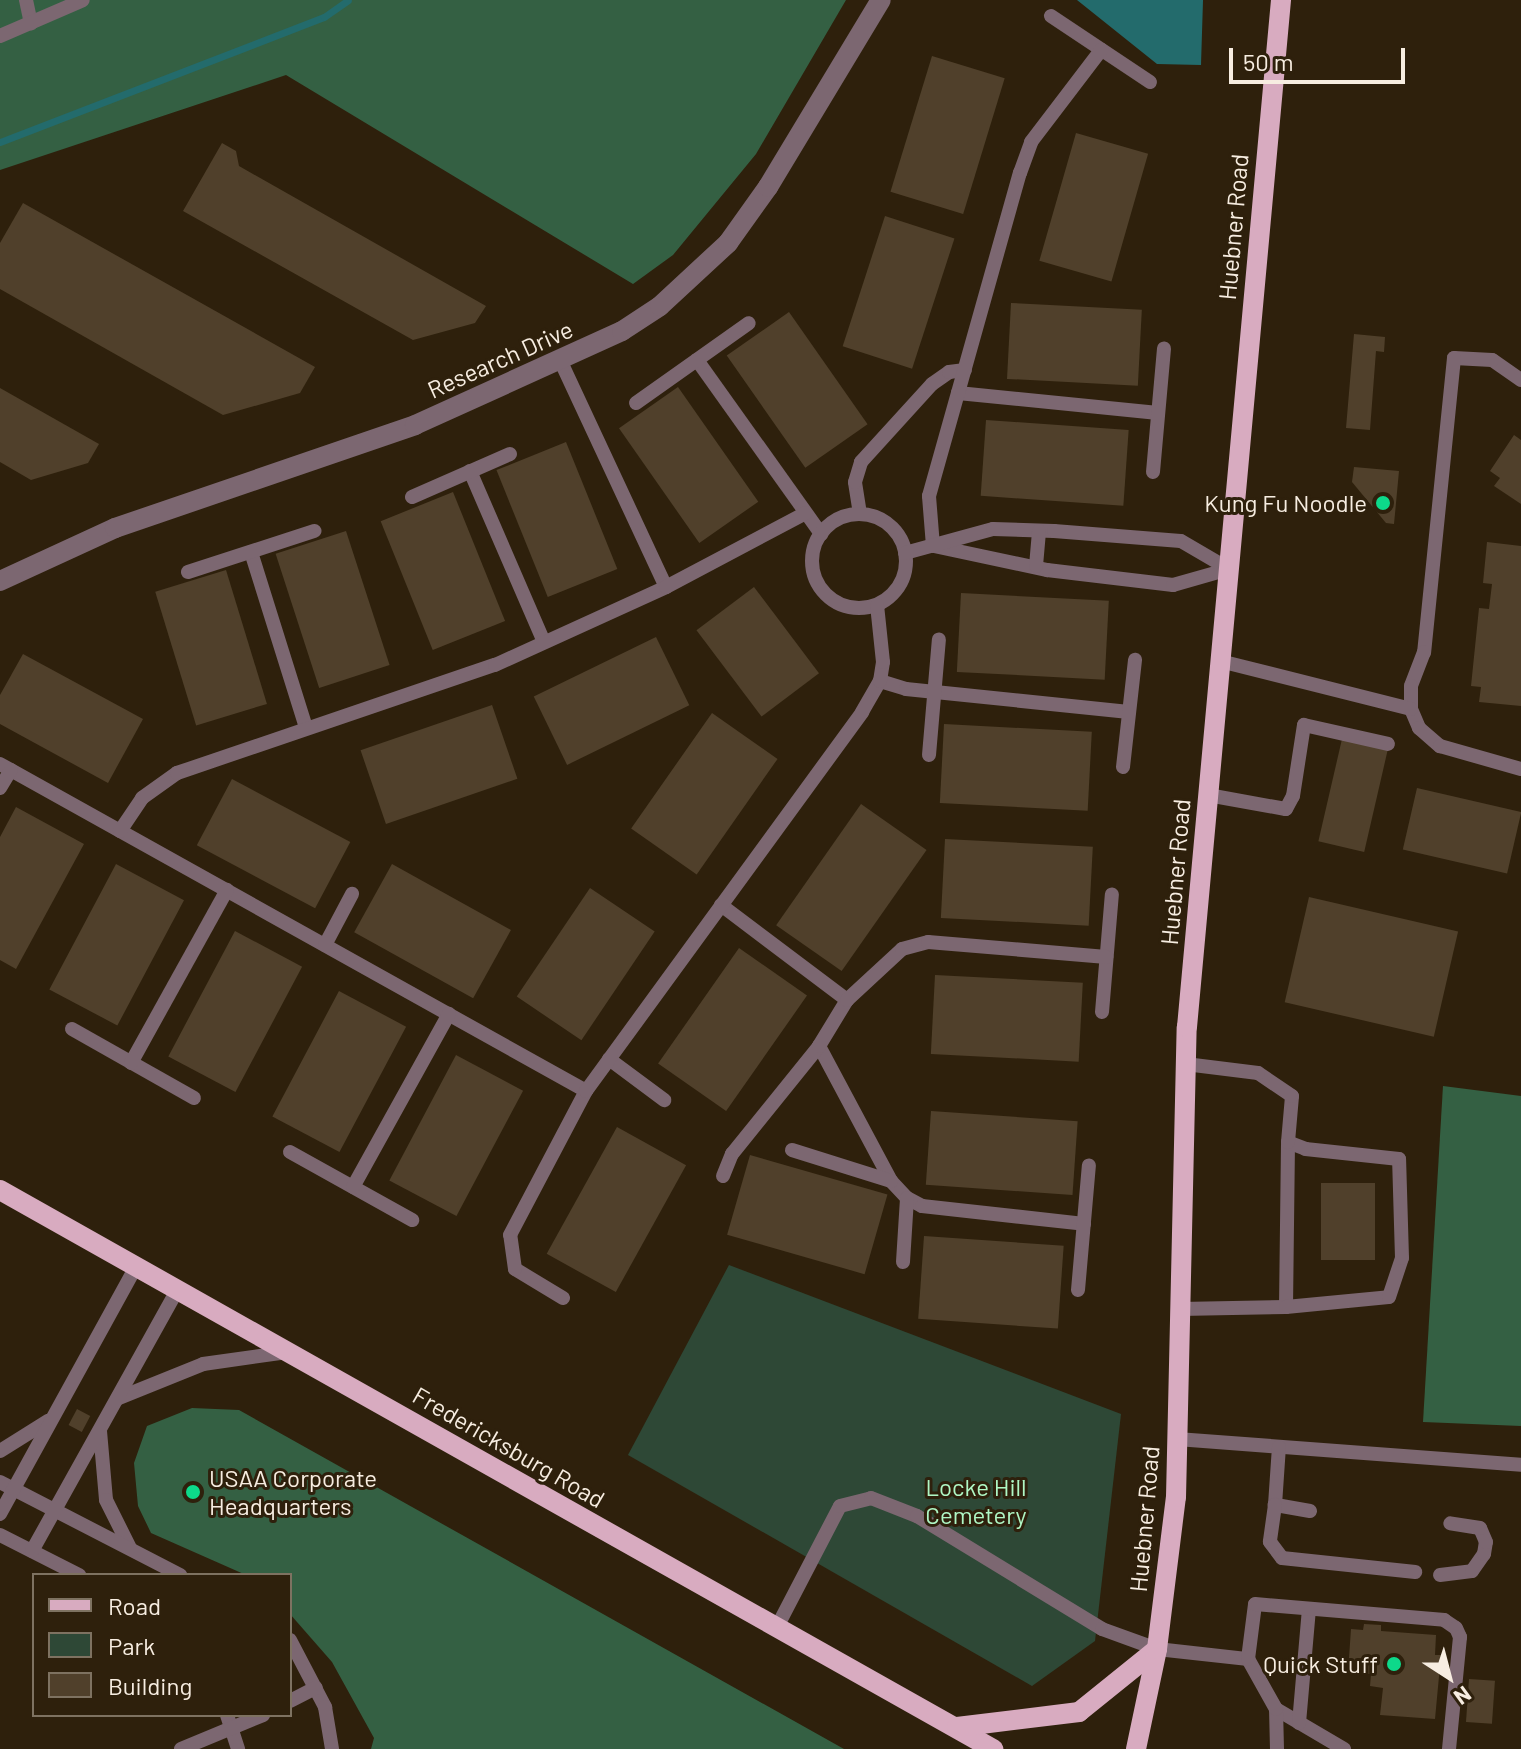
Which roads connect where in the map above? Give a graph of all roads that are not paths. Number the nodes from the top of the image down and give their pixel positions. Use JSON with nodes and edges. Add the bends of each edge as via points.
{"nodes":[{"id":1,"x":26,"y":0,"type":"edge"},
{"id":2,"x":83,"y":0,"type":"edge"},
{"id":3,"x":881,"y":0,"type":"edge"},
{"id":4,"x":1281,"y":0,"type":"edge"},
{"id":5,"x":1051,"y":16,"type":"dead end"},
{"id":6,"x":31,"y":23,"type":"junction"},
{"id":7,"x":0,"y":36,"type":"edge"},
{"id":8,"x":1101,"y":50,"type":"junction"},
{"id":9,"x":1150,"y":82,"type":"dead end"},
{"id":10,"x":749,"y":323,"type":"dead end"},
{"id":11,"x":1164,"y":348,"type":"dead end"},
{"id":12,"x":697,"y":360,"type":"junction"},
{"id":13,"x":561,"y":362,"type":"junction"},
{"id":14,"x":965,"y":370,"type":"junction"},
{"id":15,"x":1521,"y":380,"type":"edge"},
{"id":16,"x":958,"y":393,"type":"junction"},
{"id":17,"x":636,"y":403,"type":"dead end"},
{"id":18,"x":1158,"y":413,"type":"junction"},
{"id":19,"x":510,"y":454,"type":"dead end"},
{"id":20,"x":470,"y":471,"type":"junction"},
{"id":21,"x":1153,"y":472,"type":"dead end"},
{"id":22,"x":412,"y":497,"type":"dead end"},
{"id":23,"x":806,"y":513,"type":"junction"},
{"id":24,"x":860,"y":514,"type":"junction"},
{"id":25,"x":314,"y":531,"type":"dead end"},
{"id":26,"x":1039,"y":531,"type":"junction"},
{"id":27,"x":821,"y":534,"type":"junction"},
{"id":28,"x":933,"y":546,"type":"junction"},
{"id":29,"x":251,"y":552,"type":"junction"},
{"id":30,"x":905,"y":553,"type":"junction"},
{"id":31,"x":1036,"y":566,"type":"junction"},
{"id":32,"x":1229,"y":569,"type":"junction"},
{"id":33,"x":188,"y":572,"type":"dead end"},
{"id":34,"x":0,"y":581,"type":"edge"},
{"id":35,"x":666,"y":587,"type":"junction"},
{"id":36,"x":877,"y":605,"type":"junction"},
{"id":37,"x":939,"y":639,"type":"dead end"},
{"id":38,"x":544,"y":642,"type":"junction"},
{"id":39,"x":1135,"y":660,"type":"dead end"},
{"id":40,"x":1220,"y":661,"type":"junction"},
{"id":41,"x":880,"y":681,"type":"junction"},
{"id":42,"x":935,"y":692,"type":"junction"},
{"id":43,"x":1411,"y":709,"type":"junction"},
{"id":44,"x":1129,"y":712,"type":"junction"},
{"id":45,"x":306,"y":728,"type":"junction"},
{"id":46,"x":1388,"y":744,"type":"dead end"},
{"id":47,"x":929,"y":755,"type":"dead end"},
{"id":48,"x":5,"y":767,"type":"edge"},
{"id":49,"x":1123,"y":767,"type":"dead end"},
{"id":50,"x":1521,"y":769,"type":"edge"},
{"id":51,"x":0,"y":788,"type":"edge"},
{"id":52,"x":1208,"y":795,"type":"junction"},
{"id":53,"x":120,"y":831,"type":"junction"},
{"id":54,"x":227,"y":890,"type":"junction"},
{"id":55,"x":352,"y":894,"type":"dead end"},
{"id":56,"x":1112,"y":894,"type":"dead end"},
{"id":57,"x":721,"y":905,"type":"junction"},
{"id":58,"x":325,"y":945,"type":"junction"},
{"id":59,"x":1106,"y":957,"type":"junction"},
{"id":60,"x":847,"y":1000,"type":"junction"},
{"id":61,"x":1102,"y":1012,"type":"dead end"},
{"id":62,"x":449,"y":1014,"type":"junction"},
{"id":63,"x":72,"y":1029,"type":"dead end"},
{"id":64,"x":819,"y":1046,"type":"junction"},
{"id":65,"x":609,"y":1059,"type":"junction"},
{"id":66,"x":131,"y":1063,"type":"junction"},
{"id":67,"x":1186,"y":1064,"type":"junction"},
{"id":68,"x":586,"y":1091,"type":"junction"},
{"id":69,"x":194,"y":1098,"type":"dead end"},
{"id":70,"x":664,"y":1100,"type":"dead end"},
{"id":71,"x":1288,"y":1142,"type":"junction"},
{"id":72,"x":792,"y":1150,"type":"dead end"},
{"id":73,"x":290,"y":1152,"type":"dead end"},
{"id":74,"x":1089,"y":1165,"type":"dead end"},
{"id":75,"x":723,"y":1176,"type":"dead end"},
{"id":76,"x":891,"y":1181,"type":"junction"},
{"id":77,"x":353,"y":1187,"type":"junction"},
{"id":78,"x":0,"y":1190,"type":"edge"},
{"id":79,"x":907,"y":1198,"type":"junction"},
{"id":80,"x":412,"y":1220,"type":"dead end"},
{"id":81,"x":1084,"y":1224,"type":"junction"},
{"id":82,"x":903,"y":1262,"type":"dead end"},
{"id":83,"x":136,"y":1267,"type":"junction"},
{"id":84,"x":177,"y":1290,"type":"junction"},
{"id":85,"x":1078,"y":1290,"type":"dead end"},
{"id":86,"x":563,"y":1298,"type":"dead end"},
{"id":87,"x":1286,"y":1307,"type":"junction"},
{"id":88,"x":1180,"y":1309,"type":"junction"},
{"id":89,"x":287,"y":1352,"type":"junction"},
{"id":90,"x":119,"y":1398,"type":"junction"},
{"id":91,"x":52,"y":1418,"type":"junction"},
{"id":92,"x":100,"y":1431,"type":"junction"},
{"id":93,"x":1177,"y":1439,"type":"junction"},
{"id":94,"x":1279,"y":1447,"type":"junction"},
{"id":95,"x":0,"y":1451,"type":"edge"},
{"id":96,"x":1521,"y":1465,"type":"edge"},
{"id":97,"x":0,"y":1482,"type":"edge"},
{"id":98,"x":14,"y":1489,"type":"junction"},
{"id":99,"x":1275,"y":1505,"type":"junction"},
{"id":100,"x":55,"y":1511,"type":"junction"},
{"id":101,"x":1310,"y":1511,"type":"dead end"},
{"id":102,"x":0,"y":1514,"type":"edge"},
{"id":103,"x":1450,"y":1523,"type":"dead end"},
{"id":104,"x":0,"y":1535,"type":"edge"},
{"id":105,"x":132,"y":1550,"type":"junction"},
{"id":106,"x":32,"y":1551,"type":"junction"},
{"id":107,"x":1415,"y":1572,"type":"dead end"},
{"id":108,"x":75,"y":1573,"type":"edge"},
{"id":109,"x":176,"y":1573,"type":"edge"},
{"id":110,"x":1440,"y":1575,"type":"dead end"},
{"id":111,"x":1309,"y":1609,"type":"junction"},
{"id":112,"x":777,"y":1627,"type":"junction"},
{"id":113,"x":292,"y":1644,"type":"edge"},
{"id":114,"x":1157,"y":1649,"type":"junction"},
{"id":115,"x":1248,"y":1659,"type":"junction"},
{"id":116,"x":316,"y":1688,"type":"junction"},
{"id":117,"x":292,"y":1700,"type":"edge"},
{"id":118,"x":1276,"y":1709,"type":"junction"},
{"id":119,"x":228,"y":1717,"type":"edge"},
{"id":120,"x":259,"y":1717,"type":"edge"},
{"id":121,"x":1299,"y":1723,"type":"junction"},
{"id":122,"x":955,"y":1728,"type":"junction"},
{"id":123,"x":232,"y":1731,"type":"junction"},
{"id":124,"x":1326,"y":1745,"type":"edge"},
{"id":125,"x":181,"y":1749,"type":"edge"},
{"id":126,"x":238,"y":1749,"type":"edge"},
{"id":127,"x":332,"y":1749,"type":"edge"},
{"id":128,"x":972,"y":1749,"type":"edge"},
{"id":129,"x":993,"y":1749,"type":"edge"},
{"id":130,"x":1136,"y":1749,"type":"edge"},
{"id":131,"x":1277,"y":1749,"type":"edge"},
{"id":132,"x":1344,"y":1749,"type":"edge"},
{"id":133,"x":1449,"y":1749,"type":"edge"}],
"edges":[{"from":1,"to":6,"type":"lane"},
{"from":2,"to":6,"type":"lane"},
{"from":3,"to":13,"type":"street","name":"Research Drive","via":[[768,187],[728,243],[660,306]]},
{"from":4,"to":32,"type":"main road","name":"Huebner Road"},
{"from":5,"to":8,"type":"lane"},
{"from":6,"to":7,"type":"lane"},
{"from":8,"to":9,"type":"lane"},
{"from":8,"to":14,"type":"lane","via":[[1031,142]]},
{"from":10,"to":12,"type":"lane"},
{"from":11,"to":18,"type":"lane"},
{"from":12,"to":17,"type":"lane"},
{"from":12,"to":23,"type":"lane"},
{"from":13,"to":34,"type":"street","name":"Research Drive","via":[[415,425],[115,528]]},
{"from":13,"to":35,"type":"lane"},
{"from":14,"to":16,"type":"lane"},
{"from":14,"to":24,"type":"lane","via":[[949,372],[932,384],[861,462],[855,482]]},
{"from":15,"to":43,"type":"lane","via":[[1492,360],[1454,358],[1424,652],[1411,686]]},
{"from":16,"to":18,"type":"lane"},
{"from":16,"to":28,"type":"lane","via":[[929,496]]},
{"from":18,"to":21,"type":"lane"},
{"from":19,"to":20,"type":"lane"},
{"from":20,"to":22,"type":"lane"},
{"from":20,"to":38,"type":"lane"},
{"from":23,"to":27,"type":"lane"},
{"from":23,"to":35,"type":"lane"},
{"from":24,"to":27,"type":"lane","via":[[836,521]]},
{"from":24,"to":30,"type":"lane","via":[[894,530]]},
{"from":25,"to":29,"type":"lane"},
{"from":26,"to":28,"type":"lane","via":[[993,529]]},
{"from":26,"to":31,"type":"lane"},
{"from":26,"to":32,"type":"lane","via":[[1181,541]]},
{"from":27,"to":36,"type":"lane","via":[[812,564],[820,588],[839,604]]},
{"from":28,"to":30,"type":"lane"},
{"from":28,"to":31,"type":"lane"},
{"from":29,"to":33,"type":"lane"},
{"from":29,"to":45,"type":"lane"},
{"from":30,"to":36,"type":"lane","via":[[903,578]]},
{"from":31,"to":32,"type":"lane","via":[[1173,585]]},
{"from":32,"to":40,"type":"main road","name":"Huebner Road"},
{"from":35,"to":38,"type":"lane"},
{"from":36,"to":41,"type":"lane","via":[[885,644]]},
{"from":37,"to":42,"type":"lane"},
{"from":38,"to":45,"type":"lane","via":[[495,665]]},
{"from":39,"to":44,"type":"lane"},
{"from":40,"to":43,"type":"lane"},
{"from":40,"to":52,"type":"main road","name":"Huebner Road"},
{"from":41,"to":42,"type":"lane"},
{"from":41,"to":57,"type":"lane"},
{"from":42,"to":44,"type":"lane"},
{"from":42,"to":47,"type":"lane"},
{"from":43,"to":50,"type":"lane","via":[[1419,728],[1440,746]]},
{"from":44,"to":49,"type":"lane"},
{"from":45,"to":53,"type":"lane","via":[[177,773],[142,798]]},
{"from":46,"to":52,"type":"lane","via":[[1304,725],[1293,796],[1286,809]]},
{"from":48,"to":51,"type":"lane"},
{"from":48,"to":53,"type":"lane"},
{"from":52,"to":67,"type":"main road","name":"Huebner Road"},
{"from":53,"to":54,"type":"lane"},
{"from":54,"to":58,"type":"lane"},
{"from":54,"to":66,"type":"lane"},
{"from":55,"to":58,"type":"lane"},
{"from":56,"to":59,"type":"lane"},
{"from":57,"to":60,"type":"lane"},
{"from":57,"to":65,"type":"lane"},
{"from":58,"to":62,"type":"lane"},
{"from":59,"to":60,"type":"lane","via":[[928,942],[902,949]]},
{"from":59,"to":61,"type":"lane"},
{"from":60,"to":64,"type":"lane"},
{"from":62,"to":68,"type":"lane"},
{"from":62,"to":77,"type":"lane"},
{"from":63,"to":66,"type":"lane"},
{"from":64,"to":75,"type":"lane","via":[[732,1154]]},
{"from":64,"to":76,"type":"lane"},
{"from":65,"to":68,"type":"lane"},
{"from":65,"to":70,"type":"lane"},
{"from":66,"to":69,"type":"lane"},
{"from":67,"to":71,"type":"lane","via":[[1258,1073],[1292,1096]]},
{"from":67,"to":88,"type":"main road","name":"Huebner Road"},
{"from":68,"to":86,"type":"lane","via":[[510,1235],[515,1269]]},
{"from":71,"to":87,"type":"lane"},
{"from":71,"to":87,"type":"lane","via":[[1306,1149],[1399,1159],[1402,1258],[1389,1297]]},
{"from":72,"to":76,"type":"lane"},
{"from":73,"to":77,"type":"lane"},
{"from":74,"to":81,"type":"lane"},
{"from":76,"to":79,"type":"lane"},
{"from":77,"to":80,"type":"lane"},
{"from":78,"to":83,"type":"main road","name":"Fredericksburg Road"},
{"from":79,"to":81,"type":"lane","via":[[922,1206]]},
{"from":79,"to":82,"type":"lane"},
{"from":81,"to":85,"type":"lane"},
{"from":83,"to":84,"type":"main road","name":"Fredericksburg Road"},
{"from":83,"to":91,"type":"lane"},
{"from":84,"to":89,"type":"main road","name":"Fredericksburg Road"},
{"from":84,"to":90,"type":"lane"},
{"from":87,"to":88,"type":"lane"},
{"from":88,"to":93,"type":"main road","name":"Huebner Road"},
{"from":89,"to":90,"type":"lane","via":[[203,1364]]},
{"from":89,"to":112,"type":"main road","name":"Fredericksburg Road"},
{"from":90,"to":92,"type":"lane"},
{"from":91,"to":95,"type":"lane"},
{"from":91,"to":98,"type":"lane"},
{"from":92,"to":100,"type":"lane"},
{"from":92,"to":105,"type":"lane","via":[[106,1500],[115,1526]]},
{"from":93,"to":94,"type":"lane"},
{"from":93,"to":114,"type":"main road","name":"Huebner Road","via":[[1176,1497]]},
{"from":94,"to":96,"type":"lane"},
{"from":94,"to":99,"type":"lane"},
{"from":97,"to":98,"type":"lane"},
{"from":98,"to":100,"type":"lane"},
{"from":98,"to":102,"type":"lane"},
{"from":99,"to":101,"type":"lane"},
{"from":99,"to":107,"type":"lane","via":[[1270,1542],[1282,1558]]},
{"from":100,"to":105,"type":"lane"},
{"from":100,"to":106,"type":"lane"},
{"from":103,"to":110,"type":"lane","via":[[1480,1528],[1484,1554],[1472,1571]]},
{"from":104,"to":106,"type":"lane"},
{"from":105,"to":109,"type":"lane"},
{"from":106,"to":108,"type":"lane"},
{"from":111,"to":115,"type":"lane","via":[[1255,1604]]},
{"from":111,"to":121,"type":"lane"},
{"from":111,"to":133,"type":"lane","via":[[1444,1620],[1456,1628],[1460,1637]]},
{"from":112,"to":114,"type":"lane","via":[[840,1506],[871,1498],[917,1516],[1102,1629]]},
{"from":112,"to":122,"type":"main road","name":"Fredericksburg Road"},
{"from":113,"to":116,"type":"lane"},
{"from":114,"to":115,"type":"lane"},
{"from":114,"to":122,"type":"main road","via":[[1079,1712]]},
{"from":114,"to":130,"type":"main road","name":"Huebner Road"},
{"from":115,"to":118,"type":"lane"},
{"from":116,"to":117,"type":"lane"},
{"from":116,"to":127,"type":"lane"},
{"from":118,"to":121,"type":"lane"},
{"from":118,"to":131,"type":"lane"},
{"from":119,"to":123,"type":"lane"},
{"from":120,"to":123,"type":"lane"},
{"from":121,"to":124,"type":"lane"},
{"from":122,"to":128,"type":"main road"},
{"from":122,"to":129,"type":"main road","name":"Fredericksburg Road"},
{"from":123,"to":125,"type":"lane"},
{"from":123,"to":126,"type":"lane"},
{"from":124,"to":132,"type":"lane"}]}
